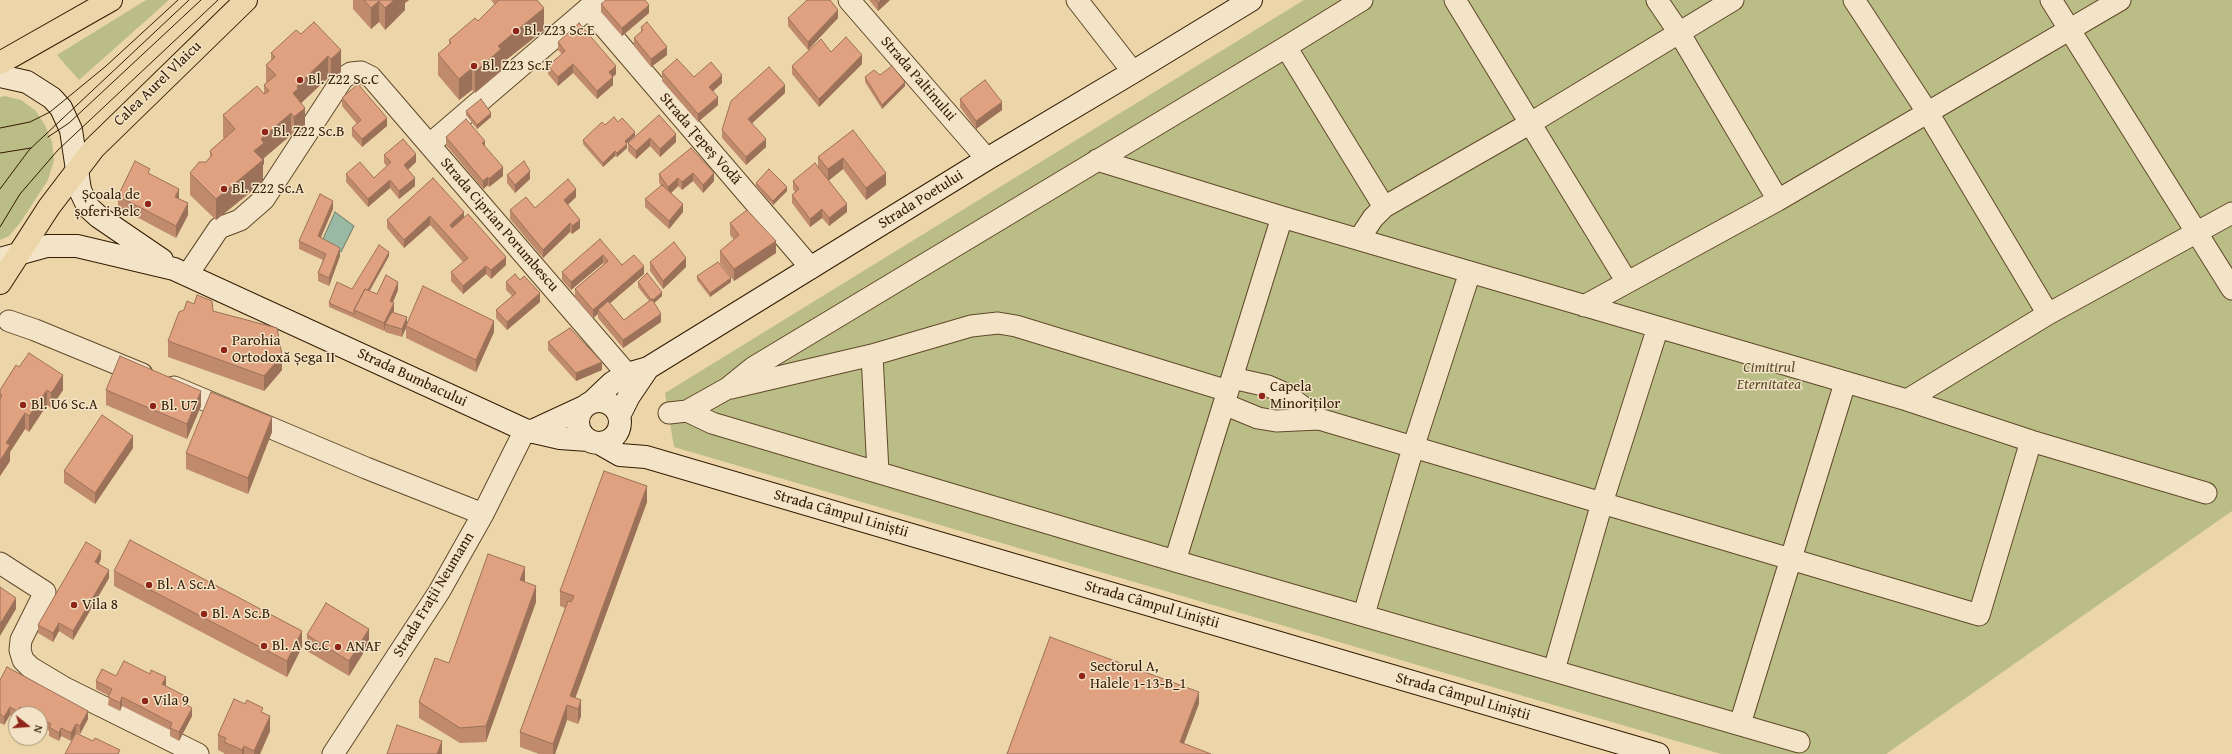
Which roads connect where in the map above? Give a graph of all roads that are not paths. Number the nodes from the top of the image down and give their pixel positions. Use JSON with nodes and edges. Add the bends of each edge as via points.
{"nodes":[{"id":1,"x":111,"y":0,"type":"edge"},
{"id":2,"x":246,"y":0,"type":"edge"},
{"id":3,"x":849,"y":0,"type":"edge"},
{"id":4,"x":1077,"y":0,"type":"edge"},
{"id":5,"x":1251,"y":0,"type":"edge"},
{"id":6,"x":1362,"y":0,"type":"edge"},
{"id":7,"x":1455,"y":0,"type":"edge"},
{"id":8,"x":1657,"y":0,"type":"edge"},
{"id":9,"x":1733,"y":0,"type":"edge"},
{"id":10,"x":1854,"y":0,"type":"edge"},
{"id":11,"x":2051,"y":0,"type":"edge"},
{"id":12,"x":2120,"y":0,"type":"edge"},
{"id":13,"x":594,"y":4,"type":"edge"},
{"id":14,"x":2070,"y":30,"type":"junction"},
{"id":15,"x":1680,"y":34,"type":"junction"},
{"id":16,"x":1286,"y":48,"type":"junction"},
{"id":17,"x":0,"y":63,"type":"edge"},
{"id":18,"x":1133,"y":72,"type":"junction"},
{"id":19,"x":0,"y":76,"type":"edge"},
{"id":20,"x":1928,"y":114,"type":"junction"},
{"id":21,"x":1529,"y":124,"type":"junction"},
{"id":22,"x":430,"y":144,"type":"junction"},
{"id":23,"x":987,"y":159,"type":"junction"},
{"id":24,"x":1097,"y":160,"type":"junction"},
{"id":25,"x":76,"y":172,"type":"junction"},
{"id":26,"x":1778,"y":200,"type":"junction"},
{"id":27,"x":1384,"y":207,"type":"junction"},
{"id":28,"x":2232,"y":212,"type":"edge"},
{"id":29,"x":1282,"y":217,"type":"junction"},
{"id":30,"x":2198,"y":232,"type":"junction"},
{"id":31,"x":1360,"y":239,"type":"junction"},
{"id":32,"x":9,"y":257,"type":"edge"},
{"id":33,"x":811,"y":268,"type":"junction"},
{"id":34,"x":181,"y":272,"type":"junction"},
{"id":35,"x":1470,"y":272,"type":"junction"},
{"id":36,"x":1627,"y":282,"type":"junction"},
{"id":37,"x":0,"y":283,"type":"edge"},
{"id":38,"x":2232,"y":289,"type":"edge"},
{"id":39,"x":1584,"y":306,"type":"junction"},
{"id":40,"x":2048,"y":314,"type":"junction"},
{"id":41,"x":9,"y":321,"type":"dead end"},
{"id":42,"x":1658,"y":328,"type":"junction"},
{"id":43,"x":872,"y":355,"type":"junction"},
{"id":44,"x":648,"y":368,"type":"junction"},
{"id":45,"x":627,"y":374,"type":"junction"},
{"id":46,"x":1845,"y":383,"type":"junction"},
{"id":47,"x":728,"y":388,"type":"junction"},
{"id":48,"x":1228,"y":391,"type":"junction"},
{"id":49,"x":1907,"y":400,"type":"junction"},
{"id":50,"x":589,"y":404,"type":"junction"},
{"id":51,"x":1319,"y":419,"type":"junction"},
{"id":52,"x":619,"y":422,"type":"junction"},
{"id":53,"x":527,"y":431,"type":"junction"},
{"id":54,"x":2031,"y":441,"type":"junction"},
{"id":55,"x":594,"y":442,"type":"junction"},
{"id":56,"x":1413,"y":448,"type":"junction"},
{"id":57,"x":646,"y":457,"type":"junction"},
{"id":58,"x":878,"y":472,"type":"junction"},
{"id":59,"x":2206,"y":493,"type":"dead end"},
{"id":60,"x":1602,"y":503,"type":"junction"},
{"id":61,"x":483,"y":514,"type":"junction"},
{"id":62,"x":1790,"y":558,"type":"junction"},
{"id":63,"x":1175,"y":561,"type":"junction"},
{"id":64,"x":0,"y":564,"type":"edge"},
{"id":65,"x":1364,"y":614,"type":"junction"},
{"id":66,"x":1554,"y":670,"type":"junction"},
{"id":67,"x":1740,"y":724,"type":"junction"},
{"id":68,"x":1799,"y":742,"type":"dead end"},
{"id":69,"x":198,"y":754,"type":"edge"},
{"id":70,"x":333,"y":754,"type":"edge"},
{"id":71,"x":1658,"y":754,"type":"edge"}],
"edges":[{"from":1,"to":17,"type":"main road"},
{"from":2,"to":25,"type":"main road","name":"Calea Aurel Vlaicu","via":[[113,128]]},
{"from":3,"to":23,"type":"street","name":"Strada Paltinului"},
{"from":4,"to":18,"type":"street"},
{"from":5,"to":18,"type":"street","name":"Strada Poetului"},
{"from":6,"to":16,"type":"street"},
{"from":7,"to":21,"type":"street"},
{"from":8,"to":15,"type":"street"},
{"from":9,"to":15,"type":"street"},
{"from":10,"to":20,"type":"street"},
{"from":11,"to":14,"type":"street"},
{"from":12,"to":14,"type":"street"},
{"from":13,"to":22,"type":"street"},
{"from":13,"to":33,"type":"street","name":"Strada Țepeș Vodă"},
{"from":14,"to":20,"type":"street"},
{"from":14,"to":30,"type":"street"},
{"from":15,"to":21,"type":"street"},
{"from":15,"to":26,"type":"street"},
{"from":16,"to":24,"type":"street"},
{"from":16,"to":27,"type":"street"},
{"from":18,"to":23,"type":"street","name":"Strada Poetului"},
{"from":19,"to":25,"type":"street","via":[[18,79],[38,87],[58,105],[71,130]]},
{"from":20,"to":26,"type":"street"},
{"from":20,"to":40,"type":"street"},
{"from":21,"to":27,"type":"street"},
{"from":21,"to":36,"type":"street"},
{"from":22,"to":34,"type":"street","name":"Strada Ciprian Porumbescu","via":[[371,77],[361,72],[351,73],[343,78],[264,199],[240,220],[219,228]]},
{"from":22,"to":45,"type":"street","name":"Strada Ciprian Porumbescu"},
{"from":23,"to":33,"type":"street","name":"Strada Poetului"},
{"from":24,"to":29,"type":"street"},
{"from":24,"to":47,"type":"street","via":[[754,367]]},
{"from":25,"to":32,"type":"main road","name":"Calea Aurel Vlaicu"},
{"from":25,"to":34,"type":"street","name":"Strada Bumbacului","via":[[80,190],[88,207]]},
{"from":26,"to":36,"type":"street"},
{"from":27,"to":31,"type":"street","via":[[1373,218]]},
{"from":28,"to":30,"type":"street"},
{"from":29,"to":31,"type":"street"},
{"from":29,"to":48,"type":"street"},
{"from":30,"to":38,"type":"street"},
{"from":30,"to":40,"type":"street"},
{"from":31,"to":35,"type":"street"},
{"from":32,"to":34,"type":"street","name":"Strada Bumbacului","via":[[47,246],[77,246]]},
{"from":32,"to":37,"type":"main road","name":"Calea Aurel Vlaicu"},
{"from":33,"to":44,"type":"street","name":"Strada Poetului"},
{"from":34,"to":53,"type":"street","name":"Strada Bumbacului"},
{"from":35,"to":39,"type":"street"},
{"from":35,"to":56,"type":"street"},
{"from":36,"to":39,"type":"street"},
{"from":39,"to":42,"type":"street"},
{"from":40,"to":49,"type":"street"},
{"from":41,"to":61,"type":"street"},
{"from":42,"to":46,"type":"street"},
{"from":42,"to":60,"type":"street"},
{"from":43,"to":47,"type":"street"},
{"from":43,"to":48,"type":"street","via":[[971,326],[998,323],[1016,326]]},
{"from":43,"to":58,"type":"street"},
{"from":44,"to":45,"type":"street","name":"Strada Poetului"},
{"from":44,"to":52,"type":"street","via":[[630,396]]},
{"from":45,"to":50,"type":"street","name":"Strada Poetului","via":[[606,387]]},
{"from":46,"to":49,"type":"street"},
{"from":46,"to":62,"type":"street"},
{"from":47,"to":58,"type":"street","via":[[678,412]]},
{"from":48,"to":51,"type":"street","via":[[1268,386],[1284,393]]},
{"from":48,"to":51,"type":"street","via":[[1258,418],[1276,421]]},
{"from":48,"to":63,"type":"street"},
{"from":49,"to":54,"type":"street"},
{"from":50,"to":52,"type":"street","via":[[599,400],[610,403]]},
{"from":50,"to":53,"type":"street"},
{"from":50,"to":55,"type":"street","via":[[578,422],[581,433]]},
{"from":51,"to":56,"type":"street"},
{"from":52,"to":55,"type":"street","via":[[610,440]]},
{"from":52,"to":57,"type":"street","name":"Strada Câmpul Liniștii","via":[[632,444]]},
{"from":53,"to":55,"type":"street","name":"Strada Bumbacului"},
{"from":53,"to":61,"type":"street","name":"Strada Frații Neumann"},
{"from":54,"to":59,"type":"street"},
{"from":54,"to":62,"type":"street","via":[[1979,615]]},
{"from":55,"to":57,"type":"street","name":"Strada Câmpul Liniștii","via":[[620,455]]},
{"from":56,"to":60,"type":"street"},
{"from":56,"to":65,"type":"street"},
{"from":57,"to":71,"type":"street","name":"Strada Câmpul Liniștii"},
{"from":58,"to":63,"type":"street"},
{"from":60,"to":62,"type":"street"},
{"from":60,"to":66,"type":"street"},
{"from":61,"to":70,"type":"street","name":"Strada Frații Neumann","via":[[439,592]]},
{"from":62,"to":67,"type":"street"},
{"from":63,"to":65,"type":"street"},
{"from":64,"to":69,"type":"street","via":[[45,592],[21,640],[23,660],[30,667],[65,688]]},
{"from":65,"to":66,"type":"street"},
{"from":66,"to":67,"type":"street"},
{"from":67,"to":68,"type":"street"}]}
